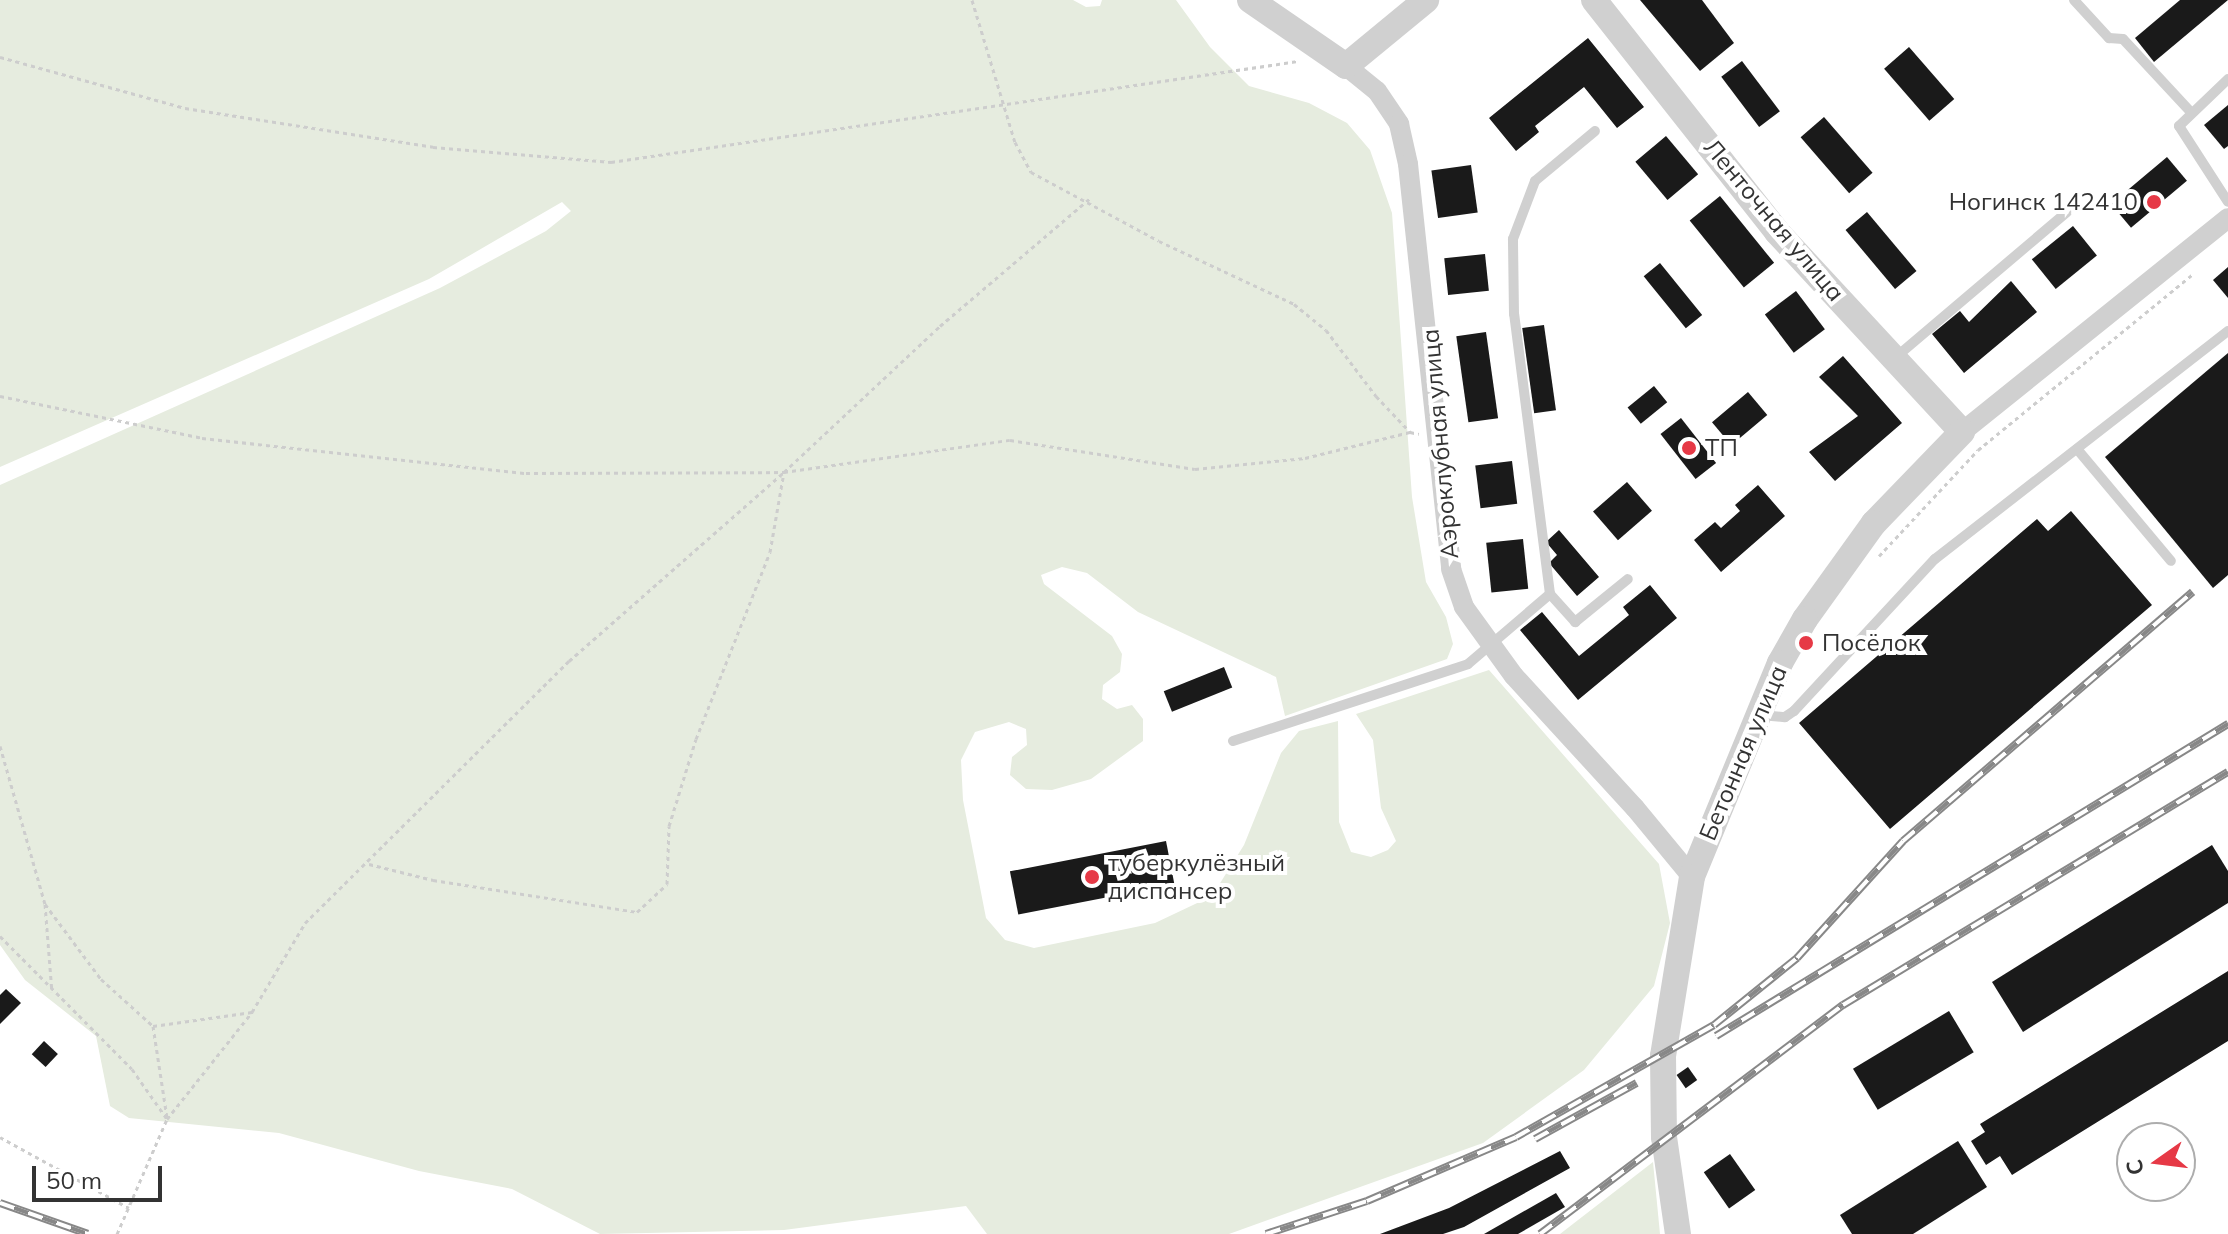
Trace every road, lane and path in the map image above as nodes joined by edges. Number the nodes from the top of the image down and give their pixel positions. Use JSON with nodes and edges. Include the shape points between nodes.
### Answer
{"nodes":[{"id":1,"x":972,"y":0,"type":"edge"},
{"id":2,"x":1250,"y":0,"type":"edge"},
{"id":3,"x":1426,"y":0,"type":"edge"},
{"id":4,"x":1594,"y":0,"type":"edge"},
{"id":5,"x":2074,"y":0,"type":"edge"},
{"id":6,"x":0,"y":57,"type":"edge"},
{"id":7,"x":1340,"y":62,"type":"junction"},
{"id":8,"x":2228,"y":79,"type":"edge"},
{"id":9,"x":1005,"y":107,"type":"junction"},
{"id":10,"x":2190,"y":111,"type":"junction"},
{"id":11,"x":1595,"y":131,"type":"dead end"},
{"id":12,"x":1089,"y":199,"type":"junction"},
{"id":13,"x":2228,"y":202,"type":"edge"},
{"id":14,"x":2067,"y":212,"type":"dead end"},
{"id":15,"x":2228,"y":218,"type":"edge"},
{"id":16,"x":2193,"y":274,"type":"dead end"},
{"id":17,"x":2228,"y":331,"type":"edge"},
{"id":18,"x":1894,"y":358,"type":"junction"},
{"id":19,"x":0,"y":396,"type":"edge"},
{"id":20,"x":1410,"y":432,"type":"junction"},
{"id":21,"x":1962,"y":432,"type":"junction"},
{"id":22,"x":1439,"y":437,"type":"junction"},
{"id":23,"x":2077,"y":449,"type":"junction"},
{"id":24,"x":784,"y":472,"type":"junction"},
{"id":25,"x":2171,"y":561,"type":"dead end"},
{"id":26,"x":1871,"y":565,"type":"dead end"},
{"id":27,"x":1628,"y":579,"type":"dead end"},
{"id":28,"x":1550,"y":594,"type":"junction"},
{"id":29,"x":1490,"y":648,"type":"junction"},
{"id":30,"x":1758,"y":714,"type":"junction"},
{"id":31,"x":1233,"y":741,"type":"dead end"},
{"id":32,"x":0,"y":746,"type":"edge"},
{"id":33,"x":368,"y":864,"type":"junction"},
{"id":34,"x":1692,"y":877,"type":"junction"},
{"id":35,"x":45,"y":904,"type":"junction"},
{"id":36,"x":0,"y":936,"type":"edge"},
{"id":37,"x":52,"y":992,"type":"junction"},
{"id":38,"x":252,"y":1012,"type":"junction"},
{"id":39,"x":153,"y":1026,"type":"junction"},
{"id":40,"x":167,"y":1119,"type":"junction"},
{"id":41,"x":0,"y":1137,"type":"edge"},
{"id":42,"x":129,"y":1208,"type":"junction"},
{"id":43,"x":118,"y":1233,"type":"edge"},
{"id":44,"x":1678,"y":1234,"type":"edge"}],
"edges":[{"from":1,"to":9,"type":"path"},
{"from":2,"to":7,"type":"street","name":"Аэроклубная улица"},
{"from":3,"to":7,"type":"street"},
{"from":4,"to":18,"type":"street","name":"Ленточная улица","via":[[1777,232]]},
{"from":5,"to":10,"type":"lane","via":[[2109,38],[2123,39]]},
{"from":6,"to":9,"type":"path","via":[[185,108],[433,147],[611,162]]},
{"from":7,"to":9,"type":"path"},
{"from":7,"to":22,"type":"street","name":"Аэроклубная улица","via":[[1377,91],[1399,124],[1430,332]]},
{"from":8,"to":10,"type":"lane"},
{"from":9,"to":12,"type":"path","via":[[1031,172]]},
{"from":10,"to":13,"type":"lane","via":[[2179,126]]},
{"from":11,"to":28,"type":"lane","via":[[1535,181],[1513,239],[1514,314]]},
{"from":12,"to":20,"type":"path","via":[[1159,241],[1294,304],[1326,330]]},
{"from":12,"to":24,"type":"path","via":[[940,326]]},
{"from":14,"to":18,"type":"lane"},
{"from":15,"to":21,"type":"street","name":"Бетонная улица"},
{"from":16,"to":26,"type":"path","via":[[1978,450]]},
{"from":17,"to":23,"type":"lane"},
{"from":18,"to":21,"type":"street","name":"Ленточная улица"},
{"from":19,"to":24,"type":"path","via":[[202,438],[526,473]]},
{"from":20,"to":22,"type":"path"},
{"from":20,"to":24,"type":"path","via":[[1305,458],[1195,469],[1010,440]]},
{"from":21,"to":30,"type":"street","name":"Бетонная улица","via":[[1874,523],[1836,573],[1780,663]]},
{"from":22,"to":29,"type":"street","name":"Аэроклубная улица","via":[[1451,569],[1464,607]]},
{"from":23,"to":25,"type":"lane"},
{"from":23,"to":30,"type":"lane","via":[[1935,559],[1794,711],[1785,717]]},
{"from":24,"to":33,"type":"path","via":[[569,661]]},
{"from":24,"to":33,"type":"path","via":[[770,552],[696,739],[669,826],[667,884],[637,912],[433,880]]},
{"from":27,"to":28,"type":"lane","via":[[1575,622]]},
{"from":28,"to":29,"type":"lane"},
{"from":29,"to":31,"type":"lane","via":[[1468,664]]},
{"from":29,"to":34,"type":"street","name":"Аэроклубная улица"},
{"from":30,"to":34,"type":"street","name":"Бетонная улица"},
{"from":32,"to":35,"type":"path"},
{"from":33,"to":38,"type":"path","via":[[305,923]]},
{"from":34,"to":44,"type":"street","name":"Бетонная улица","via":[[1663,1056],[1664,1137]]},
{"from":35,"to":37,"type":"path"},
{"from":35,"to":39,"type":"path","via":[[101,979]]},
{"from":36,"to":37,"type":"path"},
{"from":37,"to":40,"type":"path","via":[[132,1069]]},
{"from":38,"to":39,"type":"path"},
{"from":38,"to":40,"type":"path"},
{"from":39,"to":40,"type":"path"},
{"from":40,"to":42,"type":"path"},
{"from":41,"to":42,"type":"path"},
{"from":42,"to":43,"type":"path"}]}
